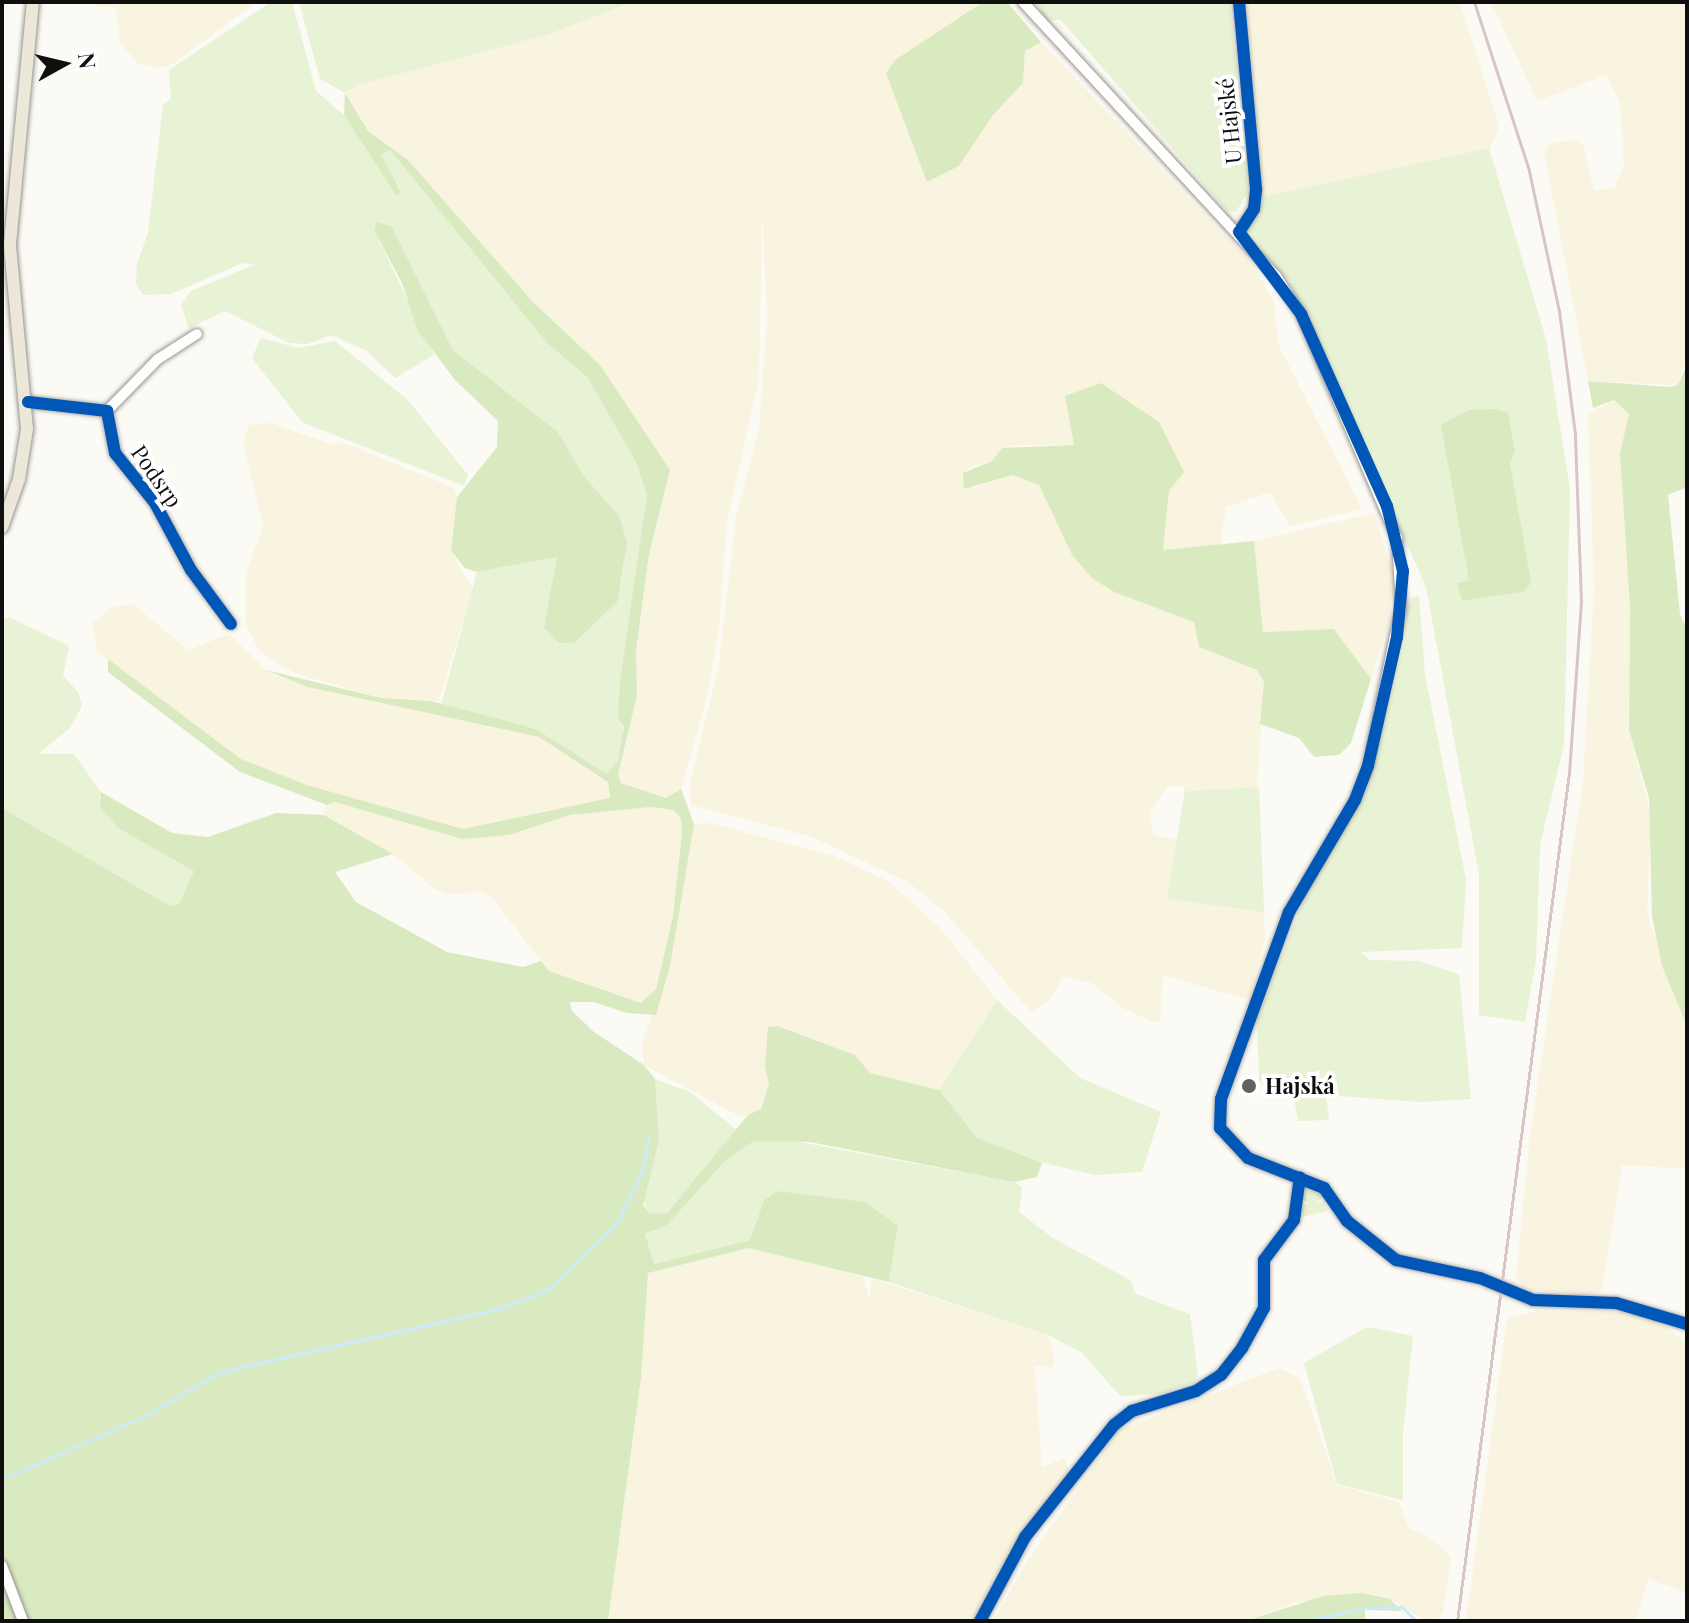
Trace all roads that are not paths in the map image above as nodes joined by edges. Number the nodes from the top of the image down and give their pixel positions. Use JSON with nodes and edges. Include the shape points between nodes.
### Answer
{"nodes":[{"id":1,"x":33,"y":2,"type":"edge"},
{"id":2,"x":1023,"y":2,"type":"edge"},
{"id":3,"x":1239,"y":2,"type":"edge"},
{"id":4,"x":1239,"y":232,"type":"junction"},
{"id":5,"x":197,"y":334,"type":"dead end"},
{"id":6,"x":28,"y":402,"type":"junction"},
{"id":7,"x":107,"y":411,"type":"junction"},
{"id":8,"x":2,"y":527,"type":"edge"},
{"id":9,"x":231,"y":624,"type":"dead end"},
{"id":10,"x":1300,"y":1177,"type":"junction"},
{"id":11,"x":1687,"y":1324,"type":"edge"},
{"id":12,"x":2,"y":1566,"type":"edge"},
{"id":13,"x":23,"y":1621,"type":"edge"},
{"id":14,"x":980,"y":1621,"type":"edge"}],
"edges":[{"from":1,"to":6,"type":"main road","via":[[10,244]]},
{"from":2,"to":4,"type":"street"},
{"from":3,"to":4,"type":"street","name":"U Hajské","via":[[1256,190],[1254,209]]},
{"from":4,"to":10,"type":"street","via":[[1301,314],[1387,506],[1403,571],[1397,637],[1368,766],[1355,800],[1289,912],[1221,1099],[1220,1128],[1231,1142],[1248,1158]]},
{"from":5,"to":7,"type":"street","via":[[158,359]]},
{"from":6,"to":7,"type":"street"},
{"from":6,"to":8,"type":"main road","via":[[24,455]]},
{"from":7,"to":9,"type":"street","name":"Podsrp","via":[[115,453],[155,503],[191,570]]},
{"from":10,"to":11,"type":"street","via":[[1324,1188],[1347,1221],[1396,1260],[1480,1278],[1533,1300],[1616,1303]]},
{"from":10,"to":14,"type":"street","via":[[1294,1220],[1264,1260],[1264,1308],[1242,1348],[1221,1375],[1196,1391],[1132,1411],[1114,1425],[1025,1537]]},
{"from":12,"to":13,"type":"street"}]}
